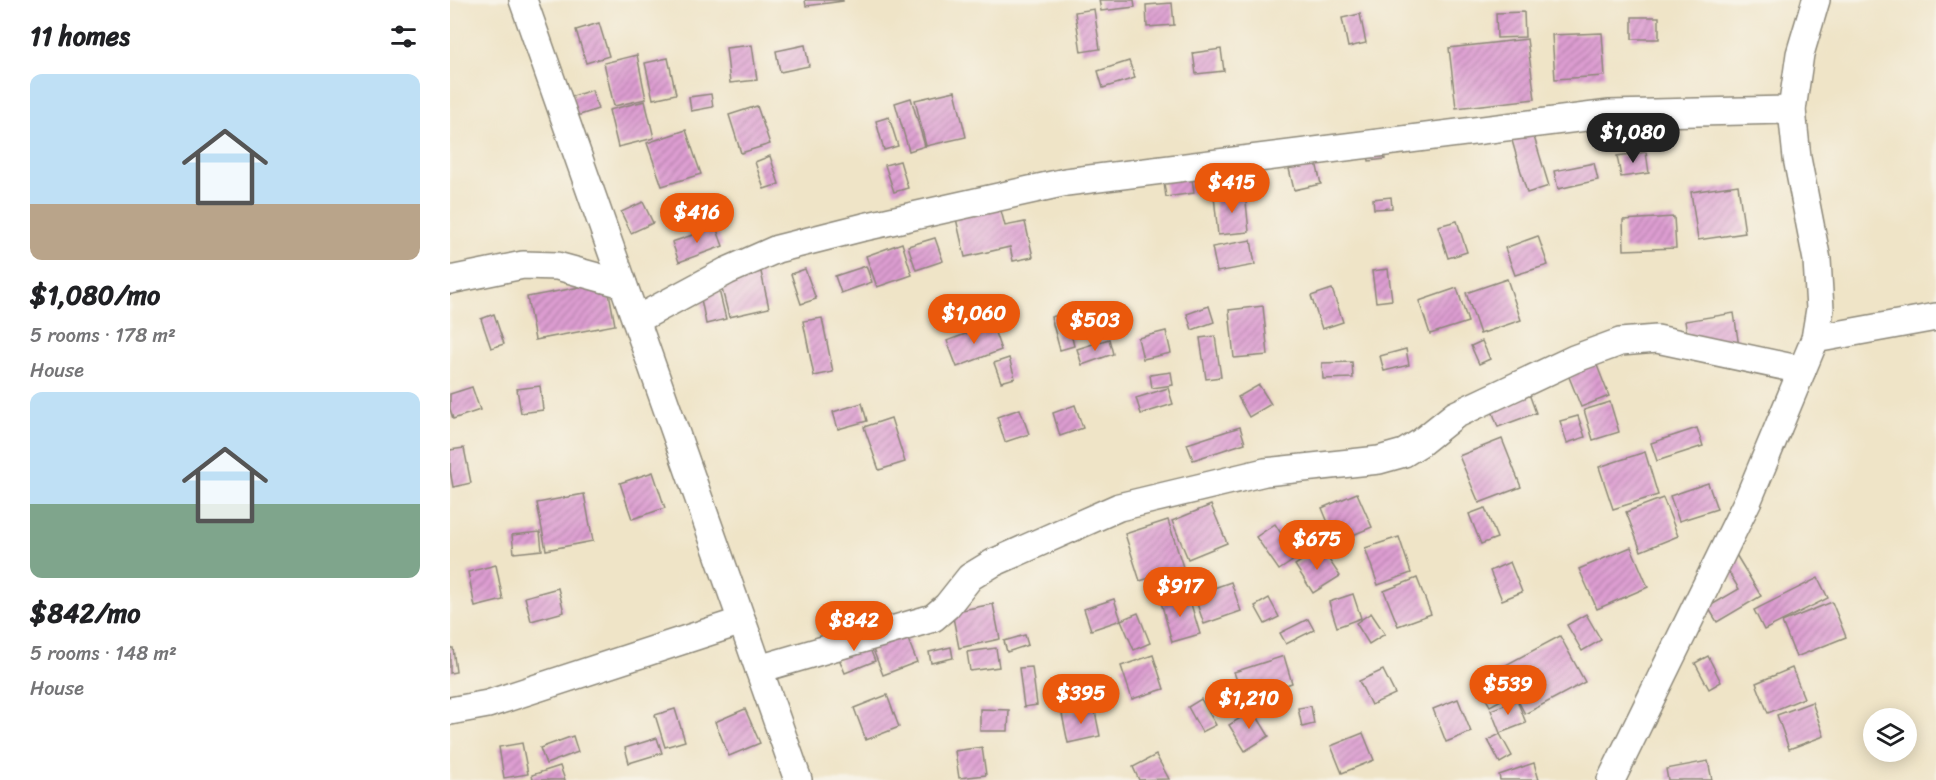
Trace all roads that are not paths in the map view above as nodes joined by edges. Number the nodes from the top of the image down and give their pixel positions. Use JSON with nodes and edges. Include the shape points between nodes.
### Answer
{"nodes":[{"id":1,"x":523,"y":0,"type":"edge"},
{"id":2,"x":1816,"y":0,"type":"edge"},
{"id":3,"x":1792,"y":110,"type":"junction"},
{"id":4,"x":450,"y":279,"type":"edge"},
{"id":5,"x":623,"y":284,"type":"junction"},
{"id":6,"x":1936,"y":317,"type":"edge"},
{"id":7,"x":636,"y":320,"type":"junction"},
{"id":8,"x":1815,"y":339,"type":"junction"},
{"id":9,"x":1802,"y":370,"type":"junction"},
{"id":10,"x":742,"y":621,"type":"junction"},
{"id":11,"x":759,"y":669,"type":"junction"},
{"id":12,"x":450,"y":711,"type":"edge"},
{"id":13,"x":798,"y":780,"type":"edge"},
{"id":14,"x":1611,"y":780,"type":"edge"}],
"edges":[{"from":1,"to":5,"type":"street"},
{"from":2,"to":3,"type":"street","via":[[1800,54]]},
{"from":3,"to":7,"type":"street","via":[[1610,114],[1066,182],[777,249]]},
{"from":3,"to":8,"type":"street","via":[[1817,260],[1820,309]]},
{"from":4,"to":5,"type":"street","via":[[523,266],[557,266]]},
{"from":5,"to":7,"type":"street"},
{"from":6,"to":8,"type":"street"},
{"from":7,"to":10,"type":"street"},
{"from":8,"to":9,"type":"street"},
{"from":9,"to":11,"type":"street","via":[[1657,339],[1620,342],[1455,414],[1404,453],[1379,460],[1265,472],[1119,507],[993,563],[970,577],[933,618]]},
{"from":9,"to":14,"type":"street","via":[[1748,500]]},
{"from":10,"to":11,"type":"street"},
{"from":10,"to":12,"type":"street","via":[[488,704]]},
{"from":11,"to":13,"type":"street"}]}
